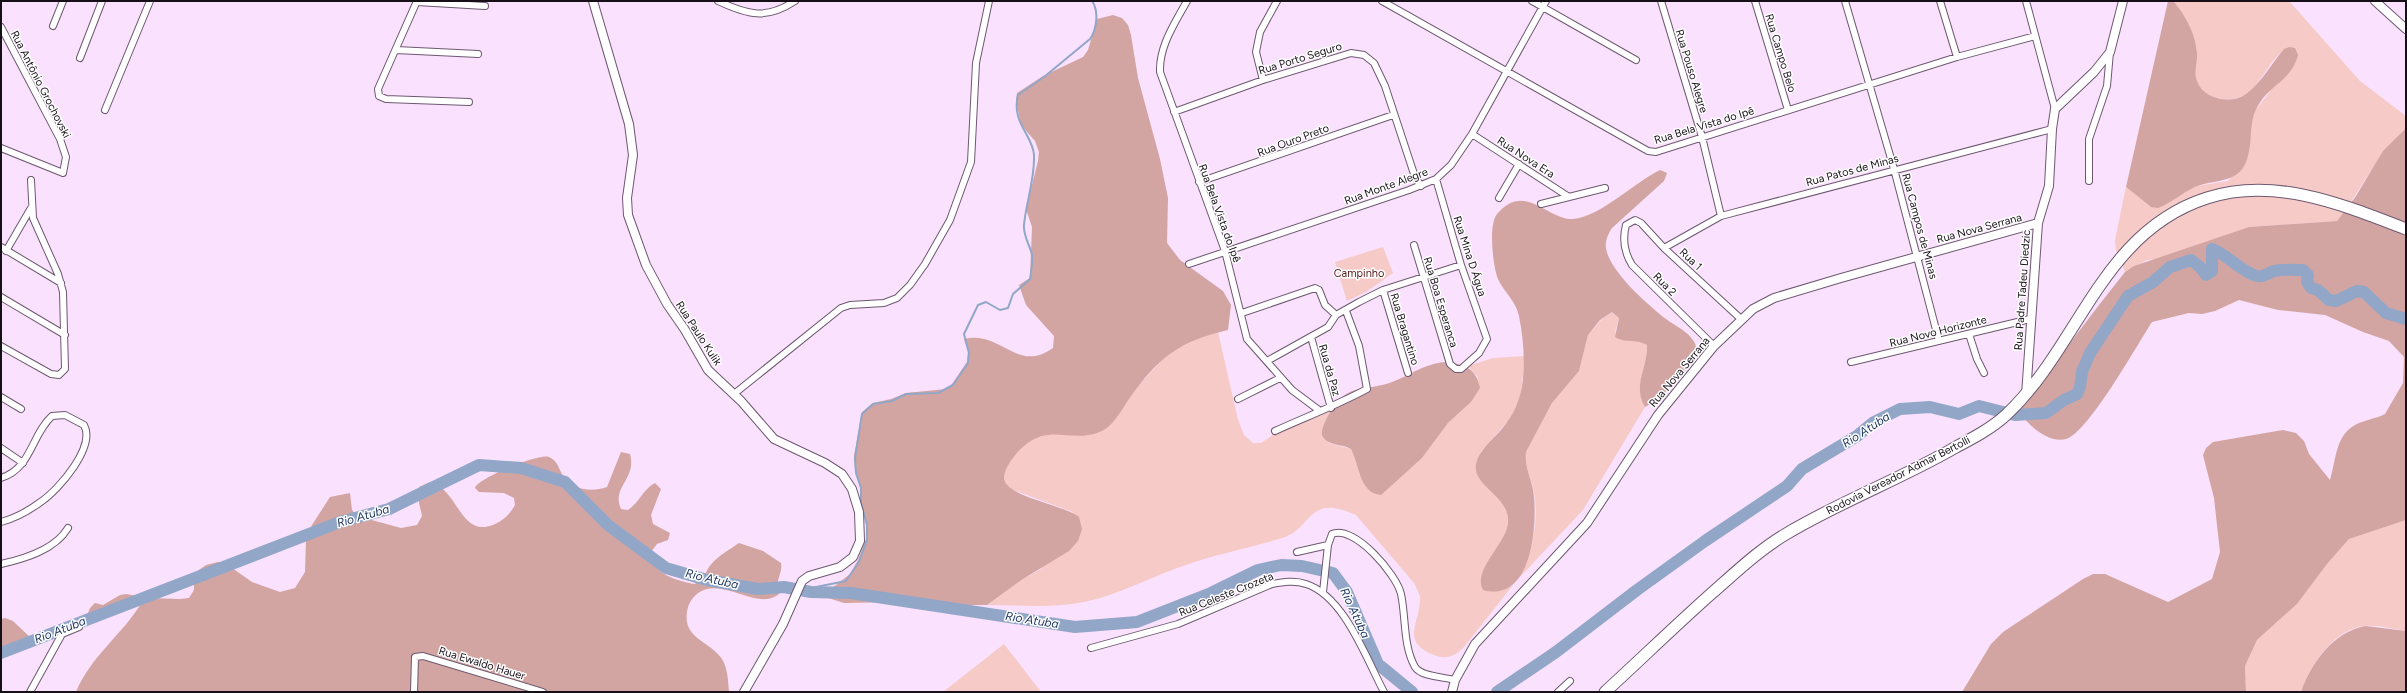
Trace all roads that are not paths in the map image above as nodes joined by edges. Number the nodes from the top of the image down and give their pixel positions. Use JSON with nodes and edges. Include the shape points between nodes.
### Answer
{"nodes":[{"id":1,"x":63,"y":1,"type":"edge"},
{"id":2,"x":102,"y":1,"type":"edge"},
{"id":3,"x":150,"y":1,"type":"edge"},
{"id":4,"x":593,"y":1,"type":"edge"},
{"id":5,"x":718,"y":1,"type":"edge"},
{"id":6,"x":795,"y":1,"type":"edge"},
{"id":7,"x":989,"y":1,"type":"edge"},
{"id":8,"x":1187,"y":1,"type":"edge"},
{"id":9,"x":1277,"y":1,"type":"edge"},
{"id":10,"x":1382,"y":1,"type":"edge"},
{"id":11,"x":1532,"y":1,"type":"edge"},
{"id":12,"x":1661,"y":1,"type":"edge"},
{"id":13,"x":1755,"y":1,"type":"edge"},
{"id":14,"x":1845,"y":1,"type":"edge"},
{"id":15,"x":1940,"y":1,"type":"edge"},
{"id":16,"x":2026,"y":1,"type":"edge"},
{"id":17,"x":2123,"y":1,"type":"edge"},
{"id":18,"x":2375,"y":1,"type":"edge"},
{"id":19,"x":417,"y":2,"type":"edge"},
{"id":20,"x":1544,"y":4,"type":"edge"},
{"id":21,"x":485,"y":6,"type":"dead end"},
{"id":22,"x":53,"y":26,"type":"dead end"},
{"id":23,"x":1,"y":27,"type":"edge"},
{"id":24,"x":2406,"y":29,"type":"edge"},
{"id":25,"x":2035,"y":36,"type":"junction"},
{"id":26,"x":396,"y":50,"type":"junction"},
{"id":27,"x":2110,"y":52,"type":"junction"},
{"id":28,"x":478,"y":54,"type":"dead end"},
{"id":29,"x":1957,"y":57,"type":"junction"},
{"id":30,"x":80,"y":58,"type":"dead end"},
{"id":31,"x":1636,"y":60,"type":"dead end"},
{"id":32,"x":1506,"y":72,"type":"junction"},
{"id":33,"x":1263,"y":80,"type":"junction"},
{"id":34,"x":1869,"y":86,"type":"junction"},
{"id":35,"x":469,"y":102,"type":"dead end"},
{"id":36,"x":2055,"y":109,"type":"junction"},
{"id":37,"x":105,"y":110,"type":"dead end"},
{"id":38,"x":1788,"y":110,"type":"junction"},
{"id":39,"x":1174,"y":112,"type":"junction"},
{"id":40,"x":1393,"y":115,"type":"junction"},
{"id":41,"x":2052,"y":128,"type":"junction"},
{"id":42,"x":1472,"y":134,"type":"junction"},
{"id":43,"x":1702,"y":137,"type":"junction"},
{"id":44,"x":1,"y":148,"type":"edge"},
{"id":45,"x":1519,"y":164,"type":"junction"},
{"id":46,"x":1894,"y":169,"type":"junction"},
{"id":47,"x":1436,"y":179,"type":"junction"},
{"id":48,"x":32,"y":180,"type":"dead end"},
{"id":49,"x":2088,"y":181,"type":"dead end"},
{"id":50,"x":1199,"y":182,"type":"junction"},
{"id":51,"x":1421,"y":186,"type":"junction"},
{"id":52,"x":1604,"y":188,"type":"dead end"},
{"id":53,"x":1569,"y":197,"type":"junction"},
{"id":54,"x":1500,"y":198,"type":"dead end"},
{"id":55,"x":1541,"y":204,"type":"dead end"},
{"id":56,"x":31,"y":208,"type":"junction"},
{"id":57,"x":1721,"y":216,"type":"junction"},
{"id":58,"x":2038,"y":223,"type":"junction"},
{"id":59,"x":1626,"y":225,"type":"joint"},
{"id":60,"x":2406,"y":229,"type":"edge"},
{"id":61,"x":1414,"y":245,"type":"dead end"},
{"id":62,"x":1664,"y":248,"type":"junction"},
{"id":63,"x":4,"y":249,"type":"edge"},
{"id":64,"x":1225,"y":251,"type":"junction"},
{"id":65,"x":1917,"y":255,"type":"junction"},
{"id":66,"x":1189,"y":264,"type":"dead end"},
{"id":67,"x":1461,"y":265,"type":"junction"},
{"id":68,"x":1422,"y":277,"type":"junction"},
{"id":69,"x":61,"y":283,"type":"junction"},
{"id":70,"x":1383,"y":290,"type":"junction"},
{"id":71,"x":1,"y":297,"type":"edge"},
{"id":72,"x":1346,"y":311,"type":"junction"},
{"id":73,"x":1242,"y":313,"type":"junction"},
{"id":74,"x":1336,"y":315,"type":"junction"},
{"id":75,"x":1741,"y":319,"type":"junction"},
{"id":76,"x":2030,"y":319,"type":"junction"},
{"id":77,"x":1969,"y":334,"type":"junction"},
{"id":78,"x":65,"y":335,"type":"junction"},
{"id":79,"x":1311,"y":337,"type":"junction"},
{"id":80,"x":1939,"y":341,"type":"junction"},
{"id":81,"x":1,"y":346,"type":"edge"},
{"id":82,"x":1714,"y":346,"type":"junction"},
{"id":83,"x":1267,"y":361,"type":"junction"},
{"id":84,"x":1851,"y":362,"type":"dead end"},
{"id":85,"x":1450,"y":364,"type":"joint"},
{"id":86,"x":1408,"y":373,"type":"dead end"},
{"id":87,"x":1984,"y":373,"type":"dead end"},
{"id":88,"x":1280,"y":378,"type":"junction"},
{"id":89,"x":734,"y":394,"type":"junction"},
{"id":90,"x":2026,"y":395,"type":"junction"},
{"id":91,"x":1,"y":397,"type":"edge"},
{"id":92,"x":1238,"y":399,"type":"dead end"},
{"id":93,"x":1331,"y":408,"type":"junction"},
{"id":94,"x":21,"y":409,"type":"dead end"},
{"id":95,"x":1320,"y":411,"type":"junction"},
{"id":96,"x":1275,"y":431,"type":"dead end"},
{"id":97,"x":1,"y":448,"type":"edge"},
{"id":98,"x":23,"y":463,"type":"junction"},
{"id":99,"x":1,"y":478,"type":"edge"},
{"id":100,"x":1,"y":522,"type":"edge"},
{"id":101,"x":68,"y":528,"type":"dead end"},
{"id":102,"x":1328,"y":545,"type":"junction"},
{"id":103,"x":1297,"y":552,"type":"dead end"},
{"id":104,"x":1,"y":564,"type":"edge"},
{"id":105,"x":1323,"y":592,"type":"junction"},
{"id":106,"x":79,"y":627,"type":"dead end"},
{"id":107,"x":1091,"y":648,"type":"dead end"},
{"id":108,"x":1570,"y":681,"type":"dead end"},
{"id":109,"x":1454,"y":686,"type":"edge"},
{"id":110,"x":30,"y":692,"type":"edge"},
{"id":111,"x":414,"y":692,"type":"edge"},
{"id":112,"x":543,"y":692,"type":"edge"},
{"id":113,"x":744,"y":692,"type":"edge"},
{"id":114,"x":1384,"y":692,"type":"edge"},
{"id":115,"x":1558,"y":692,"type":"edge"},
{"id":116,"x":1605,"y":692,"type":"edge"}],
"edges":[{"from":1,"to":22,"type":"street"},
{"from":2,"to":30,"type":"street"},
{"from":3,"to":37,"type":"street"},
{"from":4,"to":89,"type":"street","name":"Rua Paulo Kulik","via":[[629,124],[633,155],[627,207],[632,230],[644,261],[667,304],[705,365]]},
{"from":5,"to":6,"type":"street","via":[[745,12],[769,14]]},
{"from":7,"to":89,"type":"street","via":[[976,63],[971,162],[950,220],[925,264],[910,286],[897,298],[884,303],[850,305],[842,308]]},
{"from":8,"to":39,"type":"street","name":"Rua Bela Vista do Ipê","via":[[1166,38],[1159,60],[1160,72]]},
{"from":9,"to":33,"type":"street","via":[[1260,32],[1256,52]]},
{"from":10,"to":32,"type":"street","name":"Rua Bela Vista do Ipê"},
{"from":11,"to":20,"type":"street"},
{"from":12,"to":43,"type":"street","name":"Rua Pouso Alegre"},
{"from":13,"to":38,"type":"street","name":"Rua Campo Belo"},
{"from":14,"to":34,"type":"street","name":"Rua Campos de Minas"},
{"from":15,"to":29,"type":"street"},
{"from":16,"to":25,"type":"street","name":"Rua Padre Tadeu Diedzic"},
{"from":17,"to":27,"type":"street"},
{"from":18,"to":24,"type":"street"},
{"from":19,"to":21,"type":"street"},
{"from":19,"to":26,"type":"street"},
{"from":20,"to":31,"type":"street"},
{"from":20,"to":32,"type":"street","name":"Rua Monte Alegre"},
{"from":23,"to":44,"type":"street","name":"Rua Antônio Grochovski","via":[[60,139],[66,157],[63,173]]},
{"from":25,"to":29,"type":"street","name":"Rua Bela Vista do Ipê"},
{"from":25,"to":36,"type":"street","name":"Rua Padre Tadeu Diedzic"},
{"from":26,"to":28,"type":"street"},
{"from":26,"to":35,"type":"street","via":[[378,90],[382,99]]},
{"from":27,"to":36,"type":"street","via":[[2094,72]]},
{"from":27,"to":49,"type":"street","via":[[2107,86],[2089,139]]},
{"from":29,"to":34,"type":"street","name":"Rua Bela Vista do Ipê"},
{"from":32,"to":42,"type":"street","name":"Rua Monte Alegre"},
{"from":32,"to":43,"type":"street","name":"Rua Bela Vista do Ipê","via":[[1648,151],[1656,152]]},
{"from":33,"to":39,"type":"street","name":"Rua Porto Seguro"},
{"from":33,"to":40,"type":"street","name":"Rua Porto Seguro","via":[[1351,53],[1364,55],[1374,63],[1385,86]]},
{"from":34,"to":38,"type":"street","name":"Rua Bela Vista do Ipê"},
{"from":34,"to":46,"type":"street","name":"Rua Campos de Minas"},
{"from":36,"to":41,"type":"street","name":"Rua Padre Tadeu Diedzic"},
{"from":38,"to":43,"type":"street","name":"Rua Bela Vista do Ipê"},
{"from":39,"to":50,"type":"street","name":"Rua Bela Vista do Ipê"},
{"from":40,"to":50,"type":"street","name":"Rua Ouro Preto"},
{"from":40,"to":51,"type":"street","name":"Rua Porto Seguro","via":[[1415,177]]},
{"from":41,"to":46,"type":"street","name":"Rua Patos de Minas"},
{"from":41,"to":58,"type":"street","name":"Rua Padre Tadeu Diedzic","via":[[2049,186]]},
{"from":42,"to":45,"type":"street","name":"Rua Nova Era"},
{"from":42,"to":47,"type":"street","name":"Rua Monte Alegre","via":[[1451,165]]},
{"from":43,"to":57,"type":"street","name":"Rua Pouso Alegre"},
{"from":45,"to":53,"type":"street","name":"Rua Nova Era"},
{"from":45,"to":54,"type":"street"},
{"from":46,"to":57,"type":"street","name":"Rua Patos de Minas"},
{"from":46,"to":65,"type":"street","name":"Rua Campos de Minas"},
{"from":47,"to":51,"type":"street","name":"Rua Monte Alegre"},
{"from":47,"to":67,"type":"street","name":"Rua Mina D Água"},
{"from":48,"to":56,"type":"street"},
{"from":50,"to":64,"type":"street","name":"Rua Bela Vista do Ipê"},
{"from":51,"to":64,"type":"street","name":"Rua Monte Alegre"},
{"from":52,"to":53,"type":"street"},
{"from":53,"to":55,"type":"street"},
{"from":56,"to":63,"type":"street"},
{"from":56,"to":69,"type":"street","via":[[37,229]]},
{"from":57,"to":62,"type":"street","name":"Rua Patos de Minas"},
{"from":58,"to":65,"type":"street","name":"Rua Nova Serrana"},
{"from":58,"to":76,"type":"street","name":"Rua Padre Tadeu Diedzic"},
{"from":59,"to":62,"type":"street","name":"Rua 1","via":[[1635,220],[1641,223]]},
{"from":59,"to":82,"type":"street","name":"Rua 2","via":[[1625,254],[1632,265]]},
{"from":60,"to":90,"type":"highway","name":"Rodovia Vereador Admar Bertolli","via":[[2315,197],[2270,191],[2240,191],[2206,198],[2170,216],[2144,233],[2113,265]]},
{"from":61,"to":68,"type":"street","name":"Rua Boa Esperanca"},
{"from":62,"to":75,"type":"street","name":"Rua 1"},
{"from":63,"to":69,"type":"street"},
{"from":64,"to":66,"type":"street","name":"Rua Monte Alegre"},
{"from":64,"to":73,"type":"street","name":"Rua Bela Vista do Ipê"},
{"from":65,"to":75,"type":"street","name":"Rua Nova Serrana","via":[[1774,298],[1753,308]]},
{"from":65,"to":80,"type":"street","name":"Rua Campos de Minas"},
{"from":67,"to":68,"type":"street"},
{"from":67,"to":85,"type":"street","name":"Rua Mina D Água","via":[[1487,339],[1479,353],[1461,369],[1456,369]]},
{"from":68,"to":70,"type":"street"},
{"from":68,"to":85,"type":"street","name":"Rua Boa Esperanca"},
{"from":69,"to":78,"type":"street"},
{"from":70,"to":72,"type":"street"},
{"from":70,"to":86,"type":"street","name":"Rua Bragantino"},
{"from":71,"to":78,"type":"street"},
{"from":72,"to":74,"type":"street"},
{"from":72,"to":93,"type":"street","via":[[1358,346],[1367,389]]},
{"from":73,"to":74,"type":"street","via":[[1315,288]]},
{"from":73,"to":83,"type":"street","name":"Rua Bela Vista do Ipê","via":[[1247,339]]},
{"from":74,"to":79,"type":"street","via":[[1328,327]]},
{"from":75,"to":82,"type":"street","name":"Rua Nova Serrana"},
{"from":76,"to":77,"type":"street","name":"Rua Novo Horizonte"},
{"from":76,"to":90,"type":"street","name":"Rua Padre Tadeu Diedzic"},
{"from":77,"to":80,"type":"street","name":"Rua Novo Horizonte"},
{"from":77,"to":87,"type":"street"},
{"from":78,"to":81,"type":"street","via":[[66,366],[59,375],[46,372]]},
{"from":79,"to":83,"type":"street"},
{"from":79,"to":93,"type":"street","name":"Rua da Paz"},
{"from":80,"to":84,"type":"street","name":"Rua Novo Horizonte"},
{"from":82,"to":109,"type":"street","name":"Rua Nova Serrana","via":[[1658,415],[1587,523],[1475,644]]},
{"from":83,"to":88,"type":"street","name":"Rua Bela Vista do Ipê"},
{"from":88,"to":92,"type":"street"},
{"from":88,"to":95,"type":"street","name":"Rua Bela Vista do Ipê"},
{"from":89,"to":113,"type":"street","name":"Rua Paulo Kulik","via":[[774,439],[842,474],[852,489],[861,522],[858,549],[848,562],[840,567],[809,576],[800,584],[780,629]]},
{"from":90,"to":116,"type":"highway","name":"Rodovia Vereador Admar Bertolli","via":[[2005,416],[1937,458],[1841,504],[1784,535],[1737,571]]},
{"from":91,"to":94,"type":"street"},
{"from":93,"to":95,"type":"street"},
{"from":95,"to":96,"type":"street"},
{"from":97,"to":98,"type":"street"},
{"from":98,"to":99,"type":"street"},
{"from":98,"to":100,"type":"street","via":[[52,416],[65,414],[84,425],[86,443],[63,480],[34,507]]},
{"from":101,"to":104,"type":"street","via":[[63,536],[44,549]]},
{"from":102,"to":103,"type":"street"},
{"from":102,"to":105,"type":"street"},
{"from":102,"to":109,"type":"street","via":[[1332,534],[1336,532],[1353,536],[1364,543],[1393,576],[1401,593],[1410,652],[1416,668]]},
{"from":105,"to":107,"type":"street","name":"Rua Celeste Crozeta","via":[[1306,583],[1272,584],[1178,624]]},
{"from":105,"to":114,"type":"street","name":"Rua Celeste Crozeta","via":[[1338,608]]},
{"from":106,"to":110,"type":"street","via":[[62,634]]},
{"from":108,"to":115,"type":"street"},
{"from":111,"to":112,"type":"street","name":"Rua Ewaldo Hauer","via":[[414,657],[434,658]]}]}
